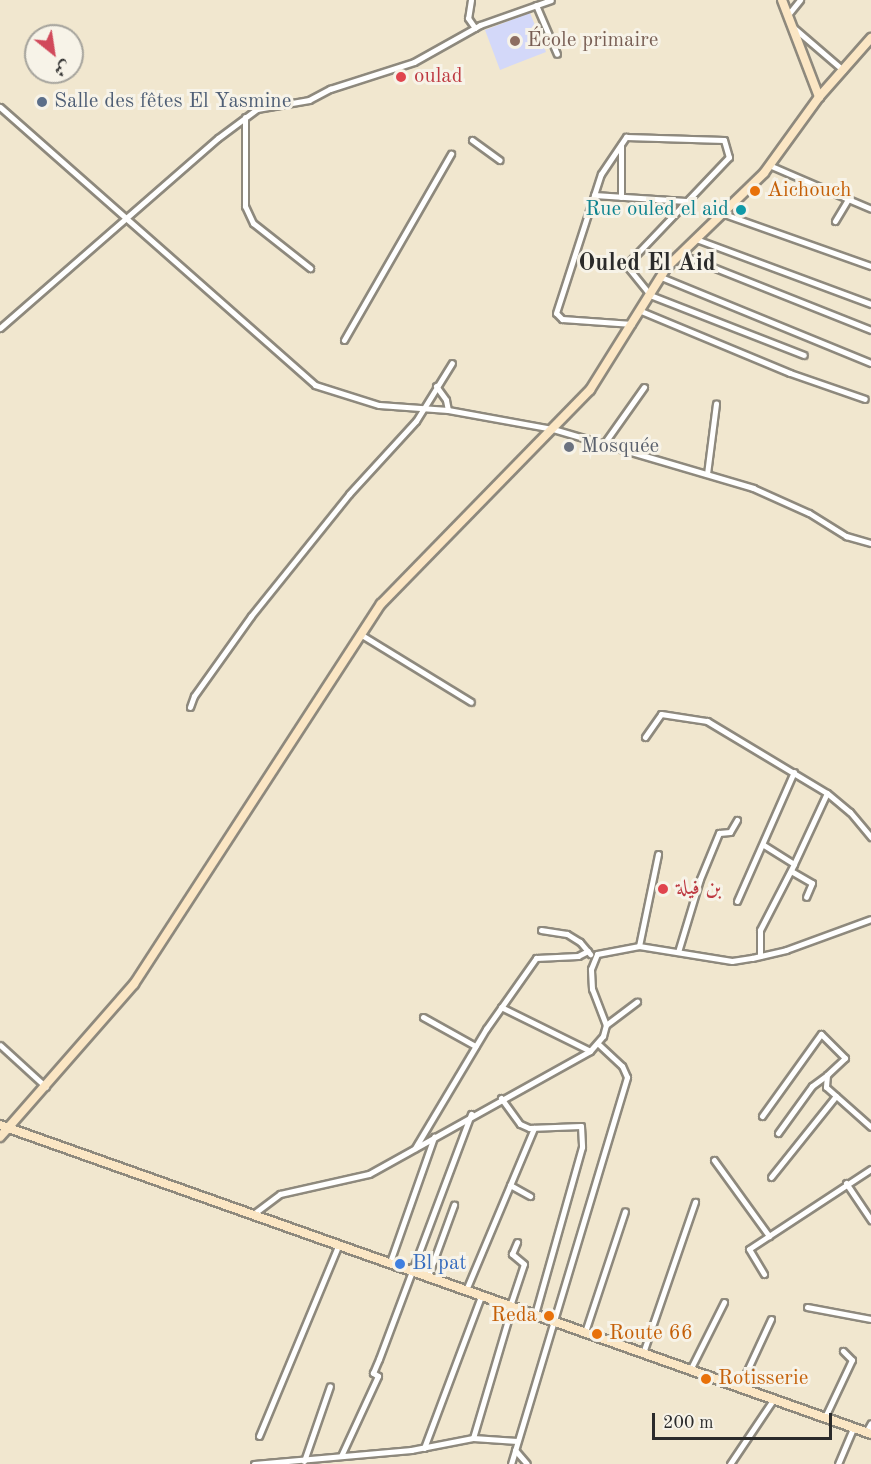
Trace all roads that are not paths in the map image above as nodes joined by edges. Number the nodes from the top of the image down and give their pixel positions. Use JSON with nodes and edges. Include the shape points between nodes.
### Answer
{"nodes":[{"id":1,"x":471,"y":0,"type":"edge"},
{"id":2,"x":551,"y":0,"type":"edge"},
{"id":3,"x":782,"y":0,"type":"edge"},
{"id":4,"x":791,"y":0,"type":"edge"},
{"id":5,"x":800,"y":0,"type":"edge"},
{"id":6,"x":536,"y":5,"type":"junction"},
{"id":7,"x":793,"y":8,"type":"junction"},
{"id":8,"x":787,"y":16,"type":"junction"},
{"id":9,"x":790,"y":25,"type":"junction"},
{"id":10,"x":475,"y":28,"type":"junction"},
{"id":11,"x":871,"y":38,"type":"edge"},
{"id":12,"x":557,"y":54,"type":"dead end"},
{"id":13,"x":843,"y":70,"type":"junction"},
{"id":14,"x":819,"y":98,"type":"junction"},
{"id":15,"x":0,"y":107,"type":"edge"},
{"id":16,"x":245,"y":117,"type":"junction"},
{"id":17,"x":472,"y":140,"type":"dead end"},
{"id":18,"x":621,"y":144,"type":"junction"},
{"id":19,"x":451,"y":154,"type":"dead end"},
{"id":20,"x":500,"y":160,"type":"dead end"},
{"id":21,"x":769,"y":165,"type":"junction"},
{"id":22,"x":594,"y":195,"type":"junction"},
{"id":23,"x":621,"y":197,"type":"junction"},
{"id":24,"x":848,"y":199,"type":"junction"},
{"id":25,"x":686,"y":201,"type":"junction"},
{"id":26,"x":871,"y":209,"type":"edge"},
{"id":27,"x":724,"y":214,"type":"junction"},
{"id":28,"x":126,"y":220,"type":"junction"},
{"id":29,"x":835,"y":221,"type":"dead end"},
{"id":30,"x":696,"y":239,"type":"junction"},
{"id":31,"x":680,"y":254,"type":"junction"},
{"id":32,"x":871,"y":266,"type":"edge"},
{"id":33,"x":310,"y":268,"type":"dead end"},
{"id":34,"x":661,"y":277,"type":"junction"},
{"id":35,"x":650,"y":295,"type":"junction"},
{"id":36,"x":871,"y":304,"type":"edge"},
{"id":37,"x":641,"y":310,"type":"junction"},
{"id":38,"x":633,"y":324,"type":"junction"},
{"id":39,"x":0,"y":328,"type":"edge"},
{"id":40,"x":871,"y":330,"type":"edge"},
{"id":41,"x":344,"y":340,"type":"dead end"},
{"id":42,"x":804,"y":356,"type":"dead end"},
{"id":43,"x":452,"y":363,"type":"dead end"},
{"id":44,"x":871,"y":363,"type":"edge"},
{"id":45,"x":436,"y":386,"type":"junction"},
{"id":46,"x":644,"y":387,"type":"dead end"},
{"id":47,"x":865,"y":399,"type":"dead end"},
{"id":48,"x":716,"y":404,"type":"dead end"},
{"id":49,"x":423,"y":408,"type":"junction"},
{"id":50,"x":448,"y":410,"type":"junction"},
{"id":51,"x":553,"y":429,"type":"junction"},
{"id":52,"x":603,"y":445,"type":"junction"},
{"id":53,"x":707,"y":474,"type":"junction"},
{"id":54,"x":871,"y":543,"type":"edge"},
{"id":55,"x":360,"y":634,"type":"junction"},
{"id":56,"x":471,"y":702,"type":"dead end"},
{"id":57,"x":190,"y":706,"type":"dead end"},
{"id":58,"x":645,"y":737,"type":"dead end"},
{"id":59,"x":794,"y":772,"type":"junction"},
{"id":60,"x":827,"y":793,"type":"junction"},
{"id":61,"x":736,"y":820,"type":"dead end"},
{"id":62,"x":871,"y":837,"type":"edge"},
{"id":63,"x":763,"y":846,"type":"junction"},
{"id":64,"x":658,"y":854,"type":"dead end"},
{"id":65,"x":794,"y":864,"type":"junction"},
{"id":66,"x":790,"y":871,"type":"junction"},
{"id":67,"x":806,"y":897,"type":"dead end"},
{"id":68,"x":737,"y":901,"type":"dead end"},
{"id":69,"x":871,"y":919,"type":"edge"},
{"id":70,"x":541,"y":930,"type":"dead end"},
{"id":71,"x":639,"y":946,"type":"junction"},
{"id":72,"x":588,"y":951,"type":"junction"},
{"id":73,"x":678,"y":952,"type":"junction"},
{"id":74,"x":760,"y":956,"type":"junction"},
{"id":75,"x":593,"y":958,"type":"junction"},
{"id":76,"x":638,"y":1002,"type":"dead end"},
{"id":77,"x":501,"y":1007,"type":"junction"},
{"id":78,"x":423,"y":1017,"type":"dead end"},
{"id":79,"x":606,"y":1025,"type":"junction"},
{"id":80,"x":598,"y":1044,"type":"junction"},
{"id":81,"x":0,"y":1045,"type":"edge"},
{"id":82,"x":475,"y":1046,"type":"junction"},
{"id":83,"x":590,"y":1051,"type":"junction"},
{"id":84,"x":827,"y":1075,"type":"junction"},
{"id":85,"x":46,"y":1087,"type":"junction"},
{"id":86,"x":836,"y":1096,"type":"junction"},
{"id":87,"x":501,"y":1098,"type":"junction"},
{"id":88,"x":472,"y":1114,"type":"junction"},
{"id":89,"x":762,"y":1116,"type":"dead end"},
{"id":90,"x":4,"y":1127,"type":"edge"},
{"id":91,"x":871,"y":1127,"type":"edge"},
{"id":92,"x":535,"y":1129,"type":"junction"},
{"id":93,"x":778,"y":1133,"type":"dead end"},
{"id":94,"x":0,"y":1137,"type":"edge"},
{"id":95,"x":434,"y":1137,"type":"junction"},
{"id":96,"x":415,"y":1148,"type":"junction"},
{"id":97,"x":714,"y":1160,"type":"dead end"},
{"id":98,"x":871,"y":1169,"type":"edge"},
{"id":99,"x":771,"y":1177,"type":"dead end"},
{"id":100,"x":846,"y":1183,"type":"junction"},
{"id":101,"x":510,"y":1185,"type":"junction"},
{"id":102,"x":530,"y":1196,"type":"dead end"},
{"id":103,"x":695,"y":1202,"type":"dead end"},
{"id":104,"x":454,"y":1205,"type":"dead end"},
{"id":105,"x":625,"y":1211,"type":"dead end"},
{"id":106,"x":252,"y":1215,"type":"junction"},
{"id":107,"x":871,"y":1220,"type":"edge"},
{"id":108,"x":769,"y":1236,"type":"junction"},
{"id":109,"x":517,"y":1242,"type":"dead end"},
{"id":110,"x":339,"y":1244,"type":"junction"},
{"id":111,"x":390,"y":1263,"type":"junction"},
{"id":112,"x":411,"y":1270,"type":"junction"},
{"id":113,"x":764,"y":1274,"type":"dead end"},
{"id":114,"x":428,"y":1276,"type":"junction"},
{"id":115,"x":466,"y":1290,"type":"junction"},
{"id":116,"x":481,"y":1296,"type":"junction"},
{"id":117,"x":724,"y":1302,"type":"dead end"},
{"id":118,"x":511,"y":1306,"type":"junction"},
{"id":119,"x":807,"y":1307,"type":"dead end"},
{"id":120,"x":535,"y":1314,"type":"junction"},
{"id":121,"x":771,"y":1319,"type":"dead end"},
{"id":122,"x":871,"y":1319,"type":"edge"},
{"id":123,"x":552,"y":1321,"type":"junction"},
{"id":124,"x":585,"y":1332,"type":"junction"},
{"id":125,"x":843,"y":1351,"type":"dead end"},
{"id":126,"x":643,"y":1353,"type":"junction"},
{"id":127,"x":690,"y":1370,"type":"junction"},
{"id":128,"x":330,"y":1386,"type":"dead end"},
{"id":129,"x":739,"y":1388,"type":"junction"},
{"id":130,"x":773,"y":1400,"type":"junction"},
{"id":131,"x":825,"y":1418,"type":"junction"},
{"id":132,"x":871,"y":1423,"type":"edge"},
{"id":133,"x":853,"y":1428,"type":"junction"},
{"id":134,"x":868,"y":1433,"type":"edge"},
{"id":135,"x":259,"y":1436,"type":"dead end"},
{"id":136,"x":473,"y":1438,"type":"junction"},
{"id":137,"x":517,"y":1442,"type":"junction"},
{"id":138,"x":424,"y":1448,"type":"junction"},
{"id":139,"x":515,"y":1450,"type":"junction"},
{"id":140,"x":341,"y":1456,"type":"junction"},
{"id":141,"x":304,"y":1461,"type":"junction"},
{"id":142,"x":254,"y":1464,"type":"edge"},
{"id":143,"x":511,"y":1464,"type":"edge"},
{"id":144,"x":527,"y":1464,"type":"edge"},
{"id":145,"x":730,"y":1464,"type":"edge"},
{"id":146,"x":838,"y":1464,"type":"edge"}],
"edges":[{"from":1,"to":10,"type":"street","via":[[468,18]]},
{"from":2,"to":6,"type":"street"},
{"from":3,"to":8,"type":"street"},
{"from":4,"to":7,"type":"street"},
{"from":5,"to":7,"type":"street"},
{"from":6,"to":10,"type":"street"},
{"from":6,"to":12,"type":"street"},
{"from":7,"to":8,"type":"street"},
{"from":8,"to":9,"type":"street"},
{"from":9,"to":13,"type":"street"},
{"from":9,"to":14,"type":"street"},
{"from":10,"to":16,"type":"street","via":[[414,62],[330,89],[309,100],[257,109]]},
{"from":11,"to":13,"type":"street"},
{"from":13,"to":14,"type":"street"},
{"from":14,"to":21,"type":"street"},
{"from":15,"to":28,"type":"street"},
{"from":16,"to":28,"type":"street"},
{"from":16,"to":33,"type":"street","via":[[245,206],[253,223]]},
{"from":17,"to":20,"type":"street"},
{"from":18,"to":22,"type":"street","via":[[601,174]]},
{"from":18,"to":23,"type":"street"},
{"from":18,"to":25,"type":"street","via":[[626,136],[724,140],[729,157]]},
{"from":19,"to":41,"type":"street"},
{"from":21,"to":24,"type":"street"},
{"from":21,"to":27,"type":"street"},
{"from":22,"to":23,"type":"street"},
{"from":22,"to":38,"type":"street","via":[[556,312],[562,319]]},
{"from":23,"to":25,"type":"street"},
{"from":24,"to":26,"type":"street"},
{"from":24,"to":29,"type":"street"},
{"from":25,"to":35,"type":"street","via":[[626,265]]},
{"from":27,"to":30,"type":"street"},
{"from":27,"to":32,"type":"street"},
{"from":28,"to":39,"type":"street"},
{"from":28,"to":49,"type":"street","via":[[194,275],[315,385],[379,405]]},
{"from":30,"to":31,"type":"street"},
{"from":30,"to":36,"type":"street"},
{"from":31,"to":34,"type":"street"},
{"from":31,"to":40,"type":"street"},
{"from":34,"to":35,"type":"street"},
{"from":34,"to":44,"type":"street"},
{"from":35,"to":37,"type":"street"},
{"from":35,"to":42,"type":"street"},
{"from":37,"to":38,"type":"street"},
{"from":37,"to":47,"type":"street","via":[[790,373]]},
{"from":38,"to":51,"type":"street","via":[[603,373]]},
{"from":43,"to":45,"type":"street"},
{"from":45,"to":49,"type":"street"},
{"from":45,"to":50,"type":"street"},
{"from":46,"to":52,"type":"street"},
{"from":48,"to":53,"type":"street"},
{"from":49,"to":50,"type":"street"},
{"from":49,"to":57,"type":"street","via":[[251,616]]},
{"from":50,"to":51,"type":"street"},
{"from":51,"to":52,"type":"street"},
{"from":51,"to":55,"type":"street","via":[[388,596]]},
{"from":52,"to":53,"type":"street"},
{"from":53,"to":54,"type":"street","via":[[778,498],[846,536]]},
{"from":55,"to":56,"type":"street"},
{"from":55,"to":85,"type":"street","via":[[135,984]]},
{"from":58,"to":59,"type":"street","via":[[661,714],[707,721]]},
{"from":59,"to":60,"type":"street"},
{"from":59,"to":63,"type":"street"},
{"from":60,"to":62,"type":"street"},
{"from":60,"to":65,"type":"street"},
{"from":61,"to":73,"type":"street","via":[[730,832],[719,833]]},
{"from":63,"to":65,"type":"street"},
{"from":63,"to":68,"type":"street"},
{"from":64,"to":71,"type":"street"},
{"from":65,"to":66,"type":"street"},
{"from":66,"to":67,"type":"street","via":[[812,883]]},
{"from":66,"to":74,"type":"street","via":[[760,930]]},
{"from":69,"to":74,"type":"street"},
{"from":70,"to":72,"type":"street","via":[[567,934]]},
{"from":71,"to":73,"type":"street"},
{"from":71,"to":75,"type":"street","via":[[612,948]]},
{"from":72,"to":75,"type":"street"},
{"from":72,"to":77,"type":"street","via":[[578,956],[536,958]]},
{"from":73,"to":74,"type":"street","via":[[732,961]]},
{"from":75,"to":79,"type":"street","via":[[592,989]]},
{"from":76,"to":79,"type":"street"},
{"from":77,"to":82,"type":"street"},
{"from":77,"to":83,"type":"street"},
{"from":78,"to":82,"type":"street"},
{"from":79,"to":80,"type":"street"},
{"from":80,"to":83,"type":"street"},
{"from":80,"to":123,"type":"street","via":[[622,1066],[627,1077]]},
{"from":81,"to":85,"type":"street"},
{"from":82,"to":96,"type":"street"},
{"from":83,"to":87,"type":"street"},
{"from":84,"to":86,"type":"street","via":[[826,1087]]},
{"from":84,"to":89,"type":"street","via":[[845,1058],[821,1034]]},
{"from":84,"to":93,"type":"street","via":[[812,1086]]},
{"from":85,"to":90,"type":"street"},
{"from":86,"to":91,"type":"street"},
{"from":86,"to":99,"type":"street"},
{"from":87,"to":88,"type":"street"},
{"from":87,"to":92,"type":"street","via":[[520,1124]]},
{"from":88,"to":95,"type":"street"},
{"from":88,"to":112,"type":"street"},
{"from":90,"to":94,"type":"street"},
{"from":90,"to":106,"type":"street"},
{"from":92,"to":101,"type":"street"},
{"from":92,"to":120,"type":"street","via":[[581,1126],[582,1147]]},
{"from":95,"to":96,"type":"street"},
{"from":95,"to":111,"type":"street"},
{"from":96,"to":106,"type":"street","via":[[358,1179],[280,1194]]},
{"from":97,"to":108,"type":"street"},
{"from":98,"to":100,"type":"street"},
{"from":100,"to":107,"type":"street"},
{"from":100,"to":108,"type":"street"},
{"from":101,"to":102,"type":"street"},
{"from":101,"to":115,"type":"street"},
{"from":103,"to":126,"type":"street"},
{"from":104,"to":114,"type":"street"},
{"from":105,"to":124,"type":"street"},
{"from":106,"to":110,"type":"street"},
{"from":108,"to":113,"type":"street","via":[[748,1251]]},
{"from":109,"to":118,"type":"street","via":[[512,1254],[524,1263]]},
{"from":110,"to":111,"type":"street"},
{"from":110,"to":135,"type":"street"},
{"from":111,"to":112,"type":"street"},
{"from":112,"to":114,"type":"street"},
{"from":112,"to":140,"type":"street","via":[[374,1373],[378,1376]]},
{"from":114,"to":115,"type":"street"},
{"from":115,"to":116,"type":"street"},
{"from":116,"to":118,"type":"street"},
{"from":116,"to":138,"type":"street"},
{"from":117,"to":127,"type":"street"},
{"from":118,"to":120,"type":"street"},
{"from":118,"to":136,"type":"street"},
{"from":119,"to":122,"type":"street"},
{"from":120,"to":123,"type":"street"},
{"from":121,"to":129,"type":"street"},
{"from":123,"to":124,"type":"street"},
{"from":123,"to":137,"type":"street"},
{"from":124,"to":126,"type":"street"},
{"from":125,"to":131,"type":"street","via":[[852,1360]]},
{"from":126,"to":127,"type":"street"},
{"from":127,"to":129,"type":"street"},
{"from":128,"to":141,"type":"street"},
{"from":129,"to":130,"type":"street"},
{"from":130,"to":131,"type":"street"},
{"from":130,"to":145,"type":"street"},
{"from":131,"to":133,"type":"street"},
{"from":132,"to":134,"type":"street"},
{"from":133,"to":134,"type":"street"},
{"from":133,"to":146,"type":"street"},
{"from":136,"to":137,"type":"street"},
{"from":136,"to":138,"type":"street"},
{"from":137,"to":139,"type":"street"},
{"from":138,"to":140,"type":"street"},
{"from":139,"to":143,"type":"street"},
{"from":139,"to":144,"type":"street"},
{"from":140,"to":141,"type":"street"},
{"from":141,"to":142,"type":"street"}]}
